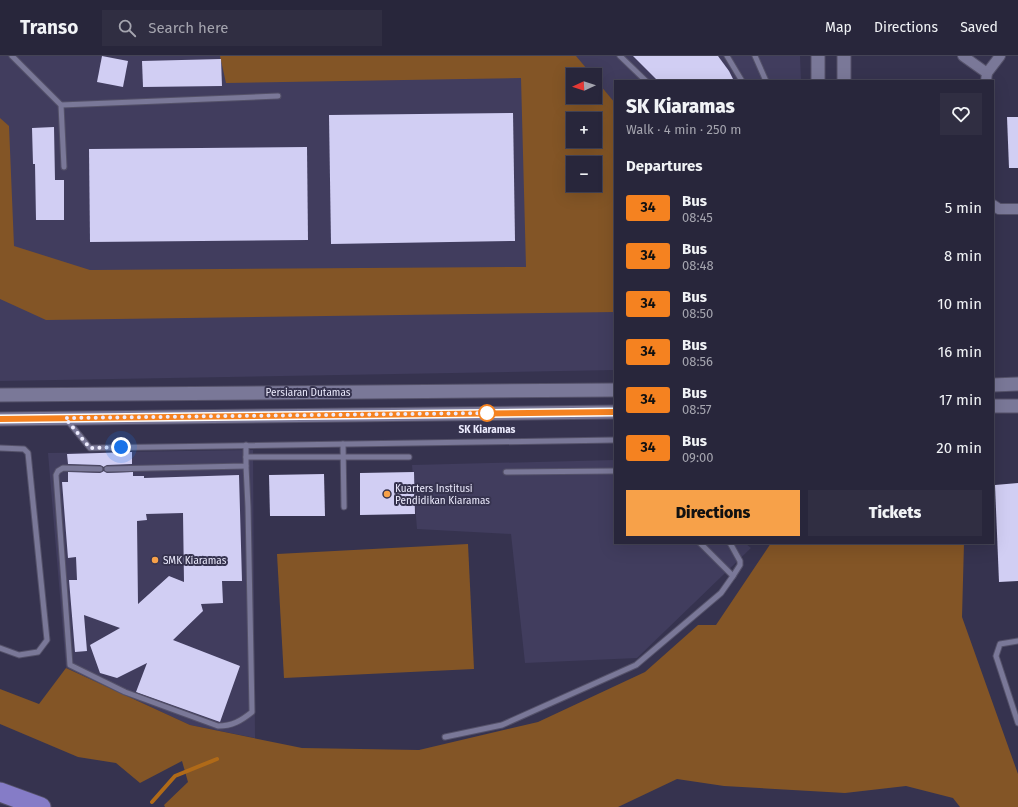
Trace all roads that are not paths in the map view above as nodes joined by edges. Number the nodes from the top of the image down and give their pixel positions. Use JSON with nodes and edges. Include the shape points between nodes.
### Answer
{"nodes":[{"id":1,"x":12,"y":56,"type":"edge"},
{"id":2,"x":620,"y":56,"type":"edge"},
{"id":3,"x":727,"y":56,"type":"edge"},
{"id":4,"x":755,"y":56,"type":"edge"},
{"id":5,"x":818,"y":56,"type":"edge"},
{"id":6,"x":844,"y":56,"type":"edge"},
{"id":7,"x":963,"y":56,"type":"edge"},
{"id":8,"x":1000,"y":56,"type":"edge"},
{"id":9,"x":986,"y":77,"type":"edge"},
{"id":10,"x":645,"y":80,"type":"edge"},
{"id":11,"x":741,"y":80,"type":"edge"},
{"id":12,"x":766,"y":80,"type":"edge"},
{"id":13,"x":818,"y":80,"type":"edge"},
{"id":14,"x":844,"y":80,"type":"edge"},
{"id":15,"x":278,"y":96,"type":"dead end"},
{"id":16,"x":61,"y":105,"type":"junction"},
{"id":17,"x":64,"y":167,"type":"dead end"},
{"id":18,"x":994,"y":206,"type":"edge"},
{"id":19,"x":1018,"y":209,"type":"edge"},
{"id":20,"x":1018,"y":384,"type":"edge"},
{"id":21,"x":994,"y":385,"type":"edge"},
{"id":22,"x":614,"y":390,"type":"edge"},
{"id":23,"x":0,"y":395,"type":"edge"},
{"id":24,"x":994,"y":406,"type":"edge"},
{"id":25,"x":1018,"y":406,"type":"edge"},
{"id":26,"x":614,"y":412,"type":"edge"},
{"id":27,"x":65,"y":418,"type":"junction"},
{"id":28,"x":0,"y":419,"type":"edge"},
{"id":29,"x":614,"y":440,"type":"edge"},
{"id":30,"x":343,"y":444,"type":"junction"},
{"id":31,"x":246,"y":445,"type":"junction"},
{"id":32,"x":0,"y":448,"type":"edge"},
{"id":33,"x":246,"y":457,"type":"junction"},
{"id":34,"x":343,"y":457,"type":"junction"},
{"id":35,"x":409,"y":457,"type":"dead end"},
{"id":36,"x":246,"y":466,"type":"junction"},
{"id":37,"x":100,"y":469,"type":"dead end"},
{"id":38,"x":107,"y":469,"type":"dead end"},
{"id":39,"x":614,"y":471,"type":"edge"},
{"id":40,"x":506,"y":472,"type":"dead end"},
{"id":41,"x":344,"y":507,"type":"dead end"},
{"id":42,"x":701,"y":544,"type":"edge"},
{"id":43,"x":731,"y":544,"type":"edge"},
{"id":44,"x":733,"y":576,"type":"junction"},
{"id":45,"x":1018,"y":641,"type":"edge"},
{"id":46,"x":0,"y":648,"type":"edge"},
{"id":47,"x":1018,"y":723,"type":"edge"},
{"id":48,"x":445,"y":737,"type":"dead end"},
{"id":49,"x":0,"y":792,"type":"edge"},
{"id":50,"x":41,"y":807,"type":"edge"}],
"edges":[{"from":1,"to":16,"type":"lane"},
{"from":2,"to":10,"type":"lane"},
{"from":3,"to":11,"type":"lane"},
{"from":4,"to":12,"type":"lane"},
{"from":5,"to":13,"type":"street"},
{"from":6,"to":14,"type":"street"},
{"from":7,"to":9,"type":"street"},
{"from":8,"to":9,"type":"street"},
{"from":15,"to":16,"type":"lane"},
{"from":16,"to":17,"type":"lane"},
{"from":18,"to":19,"type":"street","via":[[999,210]]},
{"from":20,"to":21,"type":"street"},
{"from":22,"to":23,"type":"street","name":"Persiaran Dutamas"},
{"from":24,"to":25,"type":"street"},
{"from":26,"to":27,"type":"street"},
{"from":27,"to":28,"type":"street"},
{"from":27,"to":31,"type":"lane","via":[[90,448]]},
{"from":29,"to":30,"type":"lane"},
{"from":30,"to":31,"type":"lane"},
{"from":30,"to":34,"type":"lane"},
{"from":31,"to":33,"type":"lane"},
{"from":32,"to":46,"type":"lane","via":[[24,449],[28,453],[47,640],[38,652],[19,655]]},
{"from":33,"to":34,"type":"lane"},
{"from":33,"to":36,"type":"lane"},
{"from":34,"to":35,"type":"lane"},
{"from":34,"to":41,"type":"lane"},
{"from":36,"to":37,"type":"lane","via":[[252,712],[237,723],[224,726],[125,692],[70,665],[56,475],[63,468]]},
{"from":36,"to":38,"type":"lane"},
{"from":39,"to":40,"type":"lane"},
{"from":42,"to":44,"type":"lane"},
{"from":43,"to":44,"type":"lane","via":[[740,560],[740,565]]},
{"from":44,"to":48,"type":"lane","via":[[721,592],[636,666],[502,725]]},
{"from":45,"to":47,"type":"lane","via":[[1000,644],[996,656]]},
{"from":49,"to":50,"type":"highway"}]}
